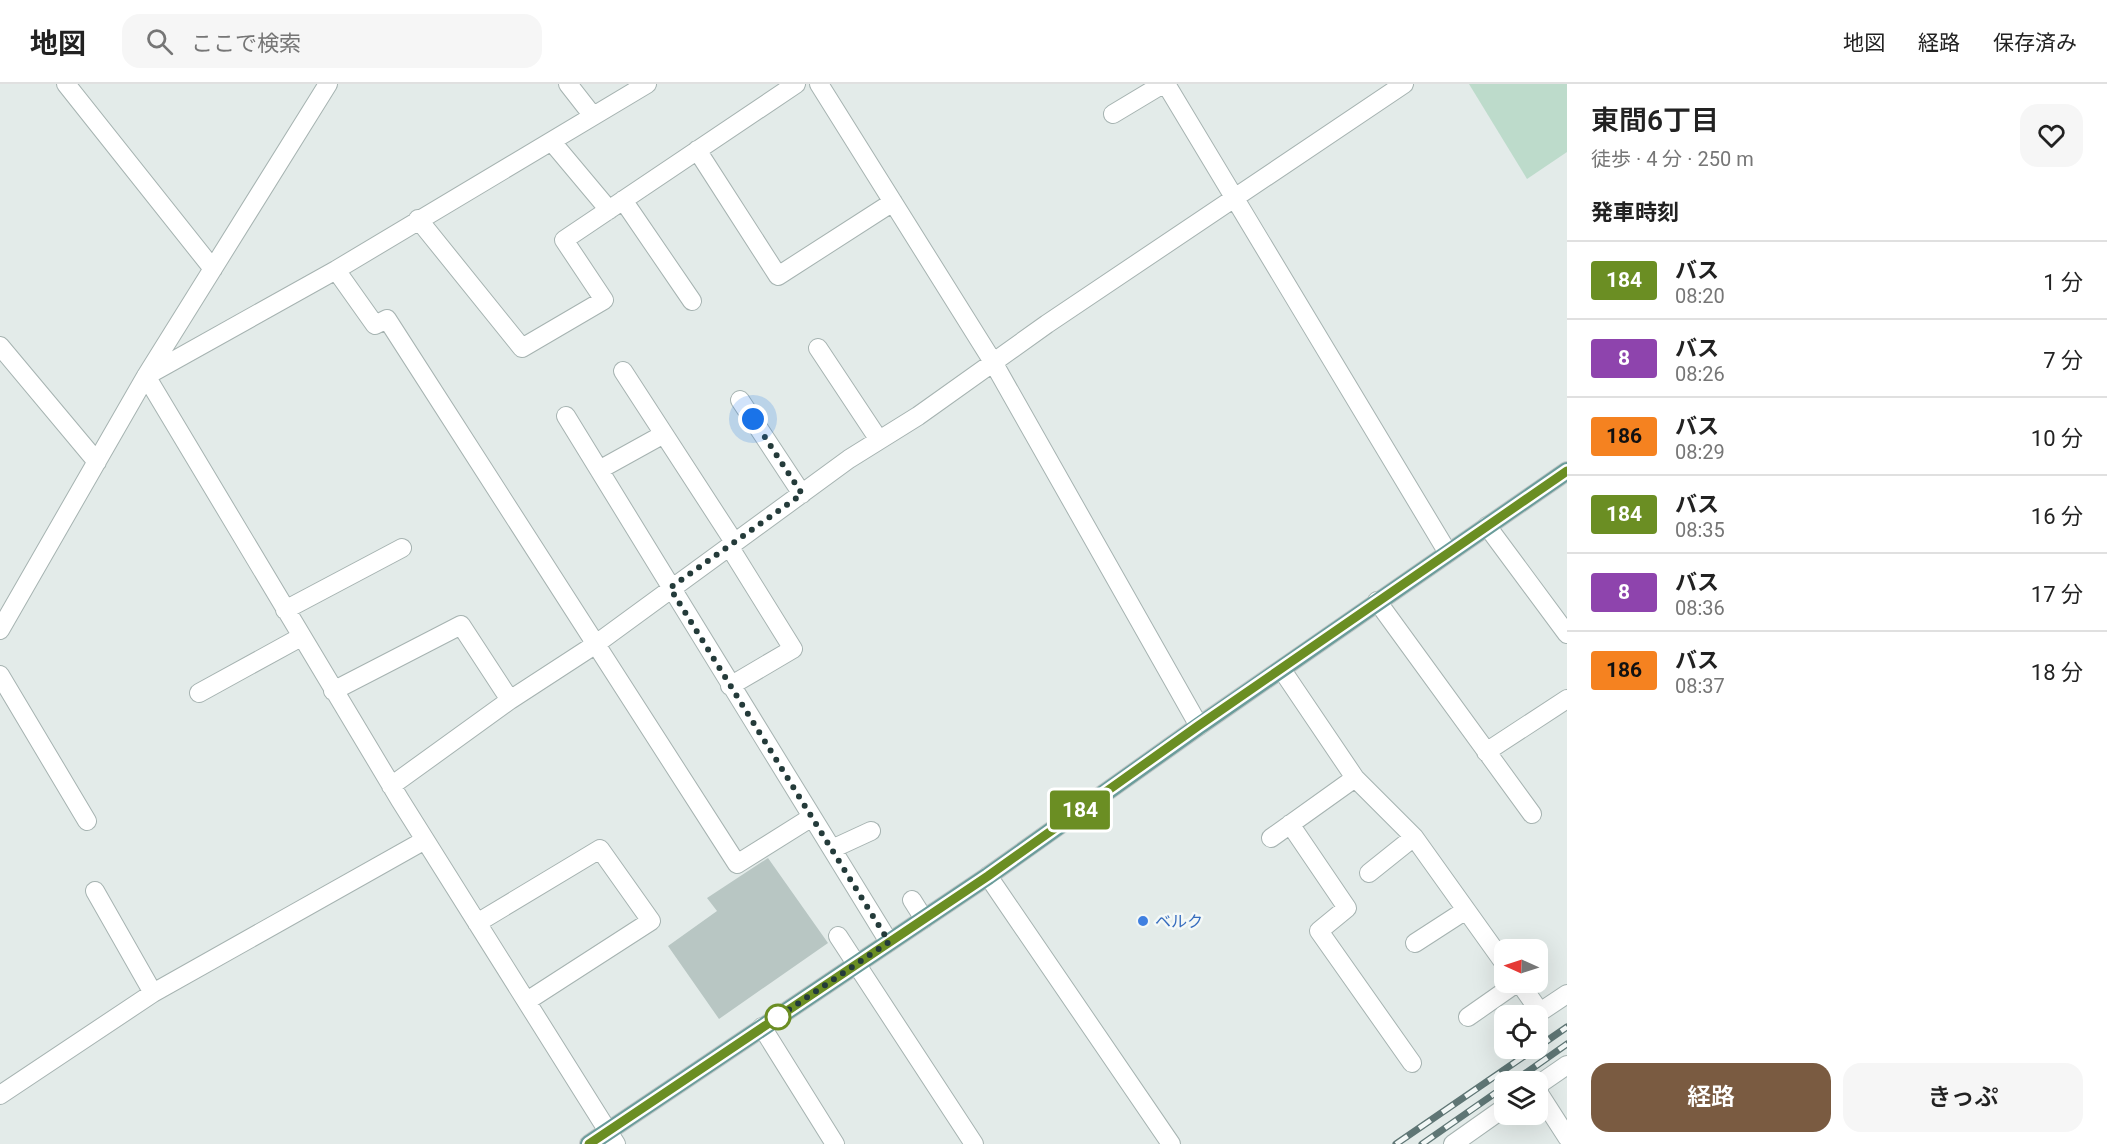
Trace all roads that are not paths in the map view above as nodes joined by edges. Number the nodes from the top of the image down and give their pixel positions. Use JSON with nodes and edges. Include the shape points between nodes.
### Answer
{"nodes":[{"id":1,"x":66,"y":84,"type":"edge"},
{"id":2,"x":328,"y":84,"type":"edge"},
{"id":3,"x":568,"y":84,"type":"edge"},
{"id":4,"x":646,"y":84,"type":"edge"},
{"id":5,"x":796,"y":84,"type":"edge"},
{"id":6,"x":819,"y":84,"type":"edge"},
{"id":7,"x":1165,"y":84,"type":"edge"},
{"id":8,"x":1404,"y":84,"type":"edge"},
{"id":9,"x":1113,"y":114,"type":"dead end"},
{"id":10,"x":593,"y":117,"type":"junction"},
{"id":11,"x":552,"y":142,"type":"junction"},
{"id":12,"x":698,"y":150,"type":"junction"},
{"id":13,"x":1234,"y":198,"type":"junction"},
{"id":14,"x":893,"y":202,"type":"junction"},
{"id":15,"x":616,"y":205,"type":"junction"},
{"id":16,"x":418,"y":219,"type":"junction"},
{"id":17,"x":213,"y":269,"type":"junction"},
{"id":18,"x":336,"y":270,"type":"junction"},
{"id":19,"x":692,"y":301,"type":"dead end"},
{"id":20,"x":0,"y":346,"type":"edge"},
{"id":21,"x":818,"y":348,"type":"dead end"},
{"id":22,"x":993,"y":362,"type":"junction"},
{"id":23,"x":623,"y":371,"type":"dead end"},
{"id":24,"x":146,"y":376,"type":"junction"},
{"id":25,"x":741,"y":400,"type":"dead end"},
{"id":26,"x":566,"y":416,"type":"dead end"},
{"id":27,"x":664,"y":434,"type":"junction"},
{"id":28,"x":879,"y":440,"type":"junction"},
{"id":29,"x":97,"y":462,"type":"junction"},
{"id":30,"x":599,"y":470,"type":"junction"},
{"id":31,"x":1567,"y":471,"type":"edge"},
{"id":32,"x":802,"y":494,"type":"junction"},
{"id":33,"x":1488,"y":526,"type":"junction"},
{"id":34,"x":732,"y":544,"type":"junction"},
{"id":35,"x":402,"y":548,"type":"dead end"},
{"id":36,"x":1448,"y":553,"type":"junction"},
{"id":37,"x":670,"y":588,"type":"junction"},
{"id":38,"x":1377,"y":601,"type":"junction"},
{"id":39,"x":285,"y":610,"type":"junction"},
{"id":40,"x":0,"y":630,"type":"edge"},
{"id":41,"x":1567,"y":634,"type":"edge"},
{"id":42,"x":301,"y":636,"type":"junction"},
{"id":43,"x":596,"y":644,"type":"junction"},
{"id":44,"x":1282,"y":670,"type":"junction"},
{"id":45,"x":0,"y":675,"type":"edge"},
{"id":46,"x":730,"y":686,"type":"junction"},
{"id":47,"x":333,"y":691,"type":"junction"},
{"id":48,"x":199,"y":693,"type":"dead end"},
{"id":49,"x":1567,"y":699,"type":"edge"},
{"id":50,"x":510,"y":700,"type":"junction"},
{"id":51,"x":1198,"y":726,"type":"junction"},
{"id":52,"x":1486,"y":752,"type":"junction"},
{"id":53,"x":1354,"y":778,"type":"junction"},
{"id":54,"x":391,"y":786,"type":"junction"},
{"id":55,"x":1532,"y":814,"type":"dead end"},
{"id":56,"x":812,"y":818,"type":"junction"},
{"id":57,"x":87,"y":821,"type":"dead end"},
{"id":58,"x":1290,"y":824,"type":"junction"},
{"id":59,"x":871,"y":831,"type":"dead end"},
{"id":60,"x":1414,"y":837,"type":"junction"},
{"id":61,"x":1271,"y":838,"type":"dead end"},
{"id":62,"x":425,"y":840,"type":"junction"},
{"id":63,"x":832,"y":849,"type":"junction"},
{"id":64,"x":1369,"y":873,"type":"dead end"},
{"id":65,"x":988,"y":876,"type":"junction"},
{"id":66,"x":94,"y":891,"type":"dead end"},
{"id":67,"x":912,"y":900,"type":"dead end"},
{"id":68,"x":1466,"y":910,"type":"junction"},
{"id":69,"x":924,"y":919,"type":"junction"},
{"id":70,"x":477,"y":923,"type":"junction"},
{"id":71,"x":838,"y":936,"type":"dead end"},
{"id":72,"x":889,"y":942,"type":"junction"},
{"id":73,"x":1415,"y":943,"type":"dead end"},
{"id":74,"x":1494,"y":949,"type":"edge"},
{"id":75,"x":856,"y":964,"type":"junction"},
{"id":76,"x":153,"y":993,"type":"junction"},
{"id":77,"x":1502,"y":993,"type":"edge"},
{"id":78,"x":1526,"y":993,"type":"edge"},
{"id":79,"x":1567,"y":994,"type":"edge"},
{"id":80,"x":527,"y":1001,"type":"junction"},
{"id":81,"x":1468,"y":1017,"type":"dead end"},
{"id":82,"x":762,"y":1027,"type":"junction"},
{"id":83,"x":1412,"y":1063,"type":"dead end"},
{"id":84,"x":1567,"y":1065,"type":"edge"},
{"id":85,"x":1548,"y":1078,"type":"edge"},
{"id":86,"x":0,"y":1095,"type":"edge"},
{"id":87,"x":1548,"y":1108,"type":"edge"},
{"id":88,"x":1494,"y":1115,"type":"edge"},
{"id":89,"x":612,"y":1137,"type":"edge"},
{"id":90,"x":1567,"y":1137,"type":"edge"},
{"id":91,"x":589,"y":1144,"type":"edge"},
{"id":92,"x":835,"y":1144,"type":"edge"},
{"id":93,"x":974,"y":1144,"type":"edge"},
{"id":94,"x":1172,"y":1144,"type":"edge"},
{"id":95,"x":1453,"y":1144,"type":"edge"}],
"edges":[{"from":1,"to":17,"type":"street"},
{"from":2,"to":17,"type":"street"},
{"from":3,"to":10,"type":"street"},
{"from":4,"to":10,"type":"street"},
{"from":5,"to":12,"type":"street"},
{"from":6,"to":14,"type":"street"},
{"from":7,"to":9,"type":"street"},
{"from":7,"to":13,"type":"street"},
{"from":8,"to":13,"type":"street"},
{"from":10,"to":11,"type":"street"},
{"from":11,"to":15,"type":"street"},
{"from":11,"to":16,"type":"street"},
{"from":12,"to":14,"type":"street","via":[[778,276]]},
{"from":12,"to":15,"type":"street"},
{"from":13,"to":22,"type":"street"},
{"from":13,"to":36,"type":"street"},
{"from":14,"to":22,"type":"street"},
{"from":15,"to":16,"type":"street","via":[[564,240],[604,300],[522,348]]},
{"from":15,"to":19,"type":"street"},
{"from":16,"to":18,"type":"street"},
{"from":17,"to":24,"type":"street"},
{"from":18,"to":24,"type":"street"},
{"from":18,"to":43,"type":"street","via":[[375,325],[387,319]]},
{"from":20,"to":29,"type":"street"},
{"from":21,"to":28,"type":"street"},
{"from":22,"to":28,"type":"street"},
{"from":22,"to":51,"type":"street"},
{"from":23,"to":27,"type":"street"},
{"from":24,"to":29,"type":"street"},
{"from":24,"to":39,"type":"street"},
{"from":25,"to":32,"type":"street"},
{"from":26,"to":30,"type":"street"},
{"from":27,"to":30,"type":"street"},
{"from":27,"to":34,"type":"street"},
{"from":28,"to":32,"type":"street"},
{"from":29,"to":40,"type":"street"},
{"from":30,"to":37,"type":"street"},
{"from":31,"to":33,"type":"main road"},
{"from":32,"to":34,"type":"street"},
{"from":33,"to":36,"type":"main road"},
{"from":33,"to":41,"type":"street"},
{"from":34,"to":37,"type":"street"},
{"from":34,"to":46,"type":"street","via":[[793,649]]},
{"from":35,"to":39,"type":"street"},
{"from":36,"to":38,"type":"main road"},
{"from":37,"to":43,"type":"street"},
{"from":37,"to":46,"type":"street"},
{"from":38,"to":44,"type":"main road"},
{"from":38,"to":52,"type":"street"},
{"from":39,"to":42,"type":"street"},
{"from":42,"to":47,"type":"street"},
{"from":42,"to":48,"type":"street"},
{"from":43,"to":50,"type":"street"},
{"from":43,"to":56,"type":"street","via":[[737,864]]},
{"from":44,"to":51,"type":"main road"},
{"from":44,"to":53,"type":"street"},
{"from":45,"to":57,"type":"street"},
{"from":46,"to":56,"type":"street"},
{"from":47,"to":50,"type":"street","via":[[461,625]]},
{"from":47,"to":54,"type":"street"},
{"from":49,"to":52,"type":"street"},
{"from":50,"to":54,"type":"street"},
{"from":51,"to":65,"type":"main road"},
{"from":52,"to":55,"type":"street"},
{"from":53,"to":58,"type":"street"},
{"from":53,"to":60,"type":"street"},
{"from":54,"to":62,"type":"street"},
{"from":56,"to":63,"type":"street"},
{"from":58,"to":61,"type":"street"},
{"from":58,"to":83,"type":"street","via":[[1347,908],[1319,931]]},
{"from":59,"to":63,"type":"street"},
{"from":60,"to":64,"type":"street"},
{"from":60,"to":68,"type":"street"},
{"from":62,"to":70,"type":"street"},
{"from":62,"to":76,"type":"street"},
{"from":63,"to":72,"type":"street"},
{"from":65,"to":69,"type":"main road"},
{"from":65,"to":94,"type":"street"},
{"from":66,"to":76,"type":"street"},
{"from":67,"to":69,"type":"street"},
{"from":68,"to":73,"type":"street"},
{"from":68,"to":74,"type":"street"},
{"from":69,"to":72,"type":"main road"},
{"from":70,"to":80,"type":"street"},
{"from":70,"to":80,"type":"street","via":[[600,849],[651,921]]},
{"from":71,"to":75,"type":"street"},
{"from":72,"to":75,"type":"main road"},
{"from":75,"to":82,"type":"main road"},
{"from":75,"to":93,"type":"street"},
{"from":76,"to":86,"type":"street"},
{"from":77,"to":81,"type":"street"},
{"from":78,"to":79,"type":"street","via":[[1540,1012]]},
{"from":80,"to":89,"type":"street"},
{"from":82,"to":89,"type":"main road"},
{"from":82,"to":92,"type":"street"},
{"from":84,"to":85,"type":"street"},
{"from":87,"to":90,"type":"street"},
{"from":88,"to":95,"type":"street"},
{"from":89,"to":91,"type":"main road"}]}
